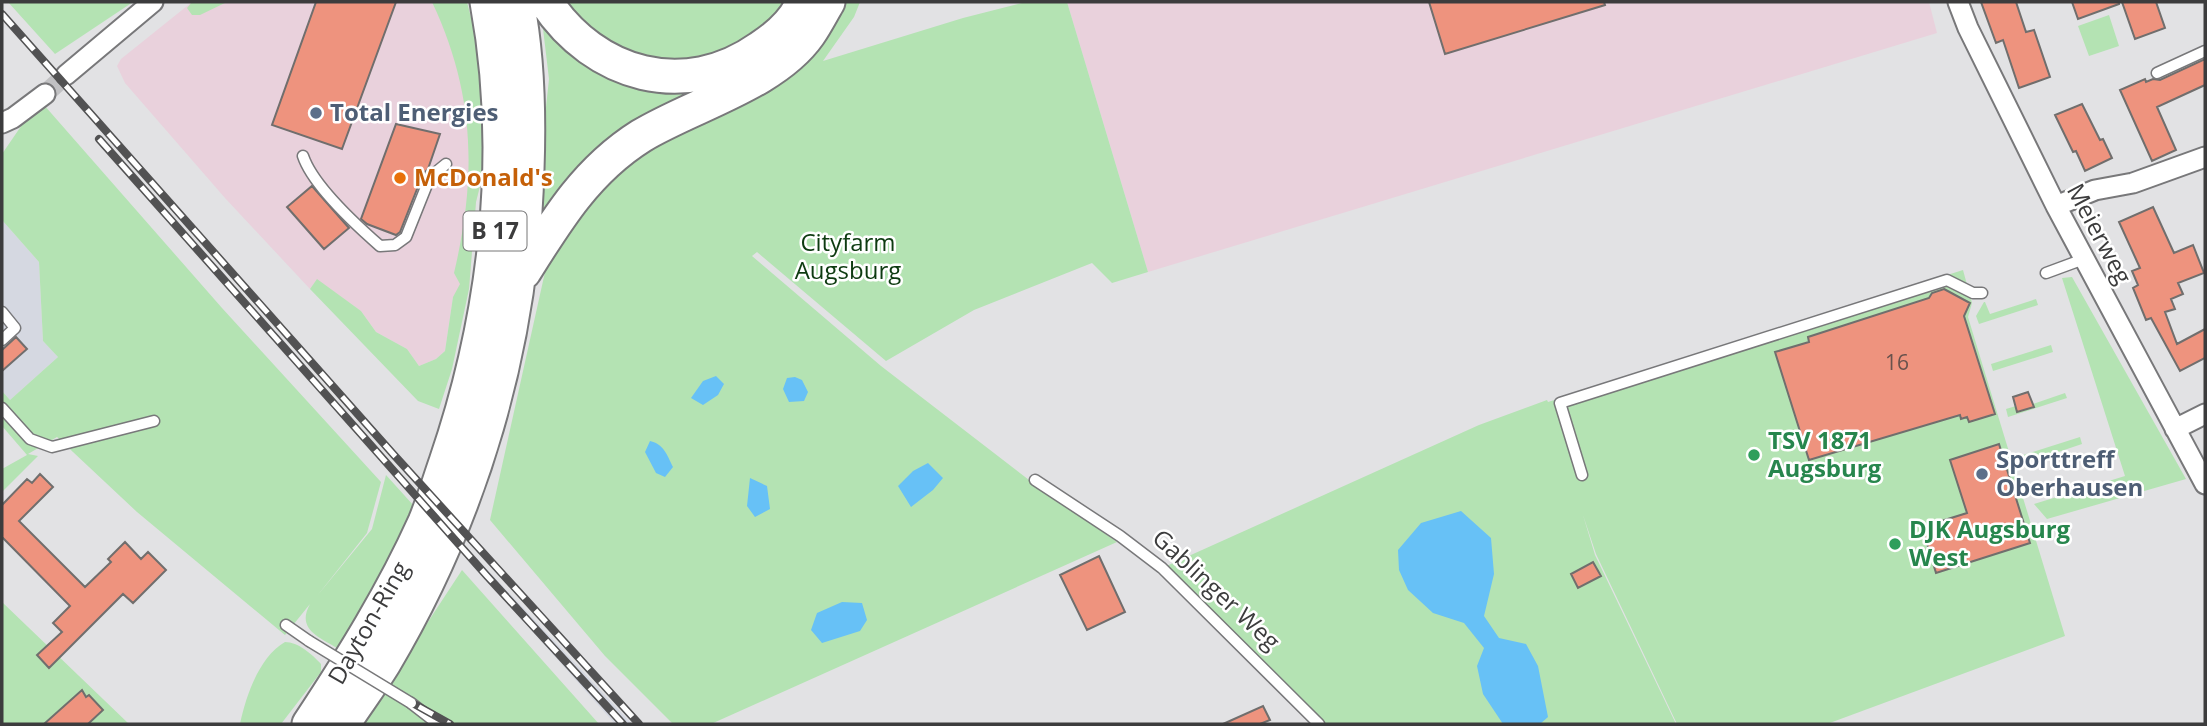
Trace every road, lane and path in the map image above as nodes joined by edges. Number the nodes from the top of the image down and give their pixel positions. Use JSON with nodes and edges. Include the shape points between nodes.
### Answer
{"nodes":[{"id":1,"x":153,"y":2,"type":"edge"},
{"id":2,"x":488,"y":2,"type":"edge"},
{"id":3,"x":517,"y":2,"type":"edge"},
{"id":4,"x":546,"y":2,"type":"edge"},
{"id":5,"x":803,"y":2,"type":"edge"},
{"id":6,"x":828,"y":2,"type":"edge"},
{"id":7,"x":1958,"y":2,"type":"edge"},
{"id":8,"x":2205,"y":51,"type":"edge"},
{"id":9,"x":2157,"y":73,"type":"dead end"},
{"id":10,"x":66,"y":75,"type":"tunnel mouth"},
{"id":11,"x":45,"y":94,"type":"tunnel mouth"},
{"id":12,"x":2,"y":123,"type":"edge"},
{"id":13,"x":303,"y":156,"type":"dead end"},
{"id":14,"x":2205,"y":157,"type":"edge"},
{"id":15,"x":446,"y":164,"type":"dead end"},
{"id":16,"x":2056,"y":206,"type":"junction"},
{"id":17,"x":2084,"y":258,"type":"junction"},
{"id":18,"x":2046,"y":273,"type":"dead end"},
{"id":19,"x":519,"y":280,"type":"junction"},
{"id":20,"x":1982,"y":293,"type":"dead end"},
{"id":21,"x":2,"y":312,"type":"edge"},
{"id":22,"x":2,"y":340,"type":"edge"},
{"id":23,"x":2,"y":408,"type":"edge"},
{"id":24,"x":2205,"y":414,"type":"edge"},
{"id":25,"x":154,"y":421,"type":"dead end"},
{"id":26,"x":2175,"y":429,"type":"junction"},
{"id":27,"x":1582,"y":475,"type":"dead end"},
{"id":28,"x":1035,"y":480,"type":"dead end"},
{"id":29,"x":2205,"y":484,"type":"edge"},
{"id":30,"x":436,"y":531,"type":"junction"},
{"id":31,"x":286,"y":625,"type":"dead end"},
{"id":32,"x":352,"y":716,"type":"edge"},
{"id":33,"x":309,"y":724,"type":"edge"},
{"id":34,"x":438,"y":724,"type":"edge"},
{"id":35,"x":1319,"y":724,"type":"edge"}],
"edges":[{"from":1,"to":10,"type":"street"},
{"from":2,"to":30,"type":"highway","number":"B 17","via":[[497,72],[498,200],[486,310]]},
{"from":3,"to":19,"type":"highway","number":"B 17","via":[[528,132]]},
{"from":4,"to":5,"type":"highway","via":[[583,44],[609,61],[643,74],[678,76],[712,71],[746,58],[778,36]]},
{"from":6,"to":19,"type":"highway","via":[[808,36],[784,60],[640,137],[601,166],[568,203]]},
{"from":7,"to":16,"type":"street","name":"Meierweg"},
{"from":8,"to":9,"type":"lane"},
{"from":11,"to":12,"type":"street"},
{"from":13,"to":15,"type":"lane","via":[[307,170],[380,246],[395,245],[406,237],[430,177]]},
{"from":14,"to":16,"type":"street"},
{"from":16,"to":17,"type":"street","name":"Meierweg"},
{"from":17,"to":18,"type":"lane"},
{"from":17,"to":26,"type":"street","name":"Meierweg"},
{"from":19,"to":30,"type":"highway","number":"B 17","via":[[500,383],[476,466]]},
{"from":20,"to":27,"type":"lane","via":[[1947,280],[1560,403]]},
{"from":21,"to":22,"type":"lane","via":[[15,328]]},
{"from":23,"to":25,"type":"lane","via":[[30,439],[52,447]]},
{"from":24,"to":26,"type":"street"},
{"from":26,"to":29,"type":"street","name":"Meierweg"},
{"from":28,"to":35,"type":"lane","name":"Gablinger Weg","via":[[1162,568]]},
{"from":30,"to":32,"type":"highway","name":"Dayton-Ring","number":"B 17","via":[[424,589]]},
{"from":30,"to":33,"type":"highway","name":"Dayton-Ring","number":"B 17","via":[[399,575],[359,649]]},
{"from":31,"to":34,"type":"lane","bridge":true}]}
